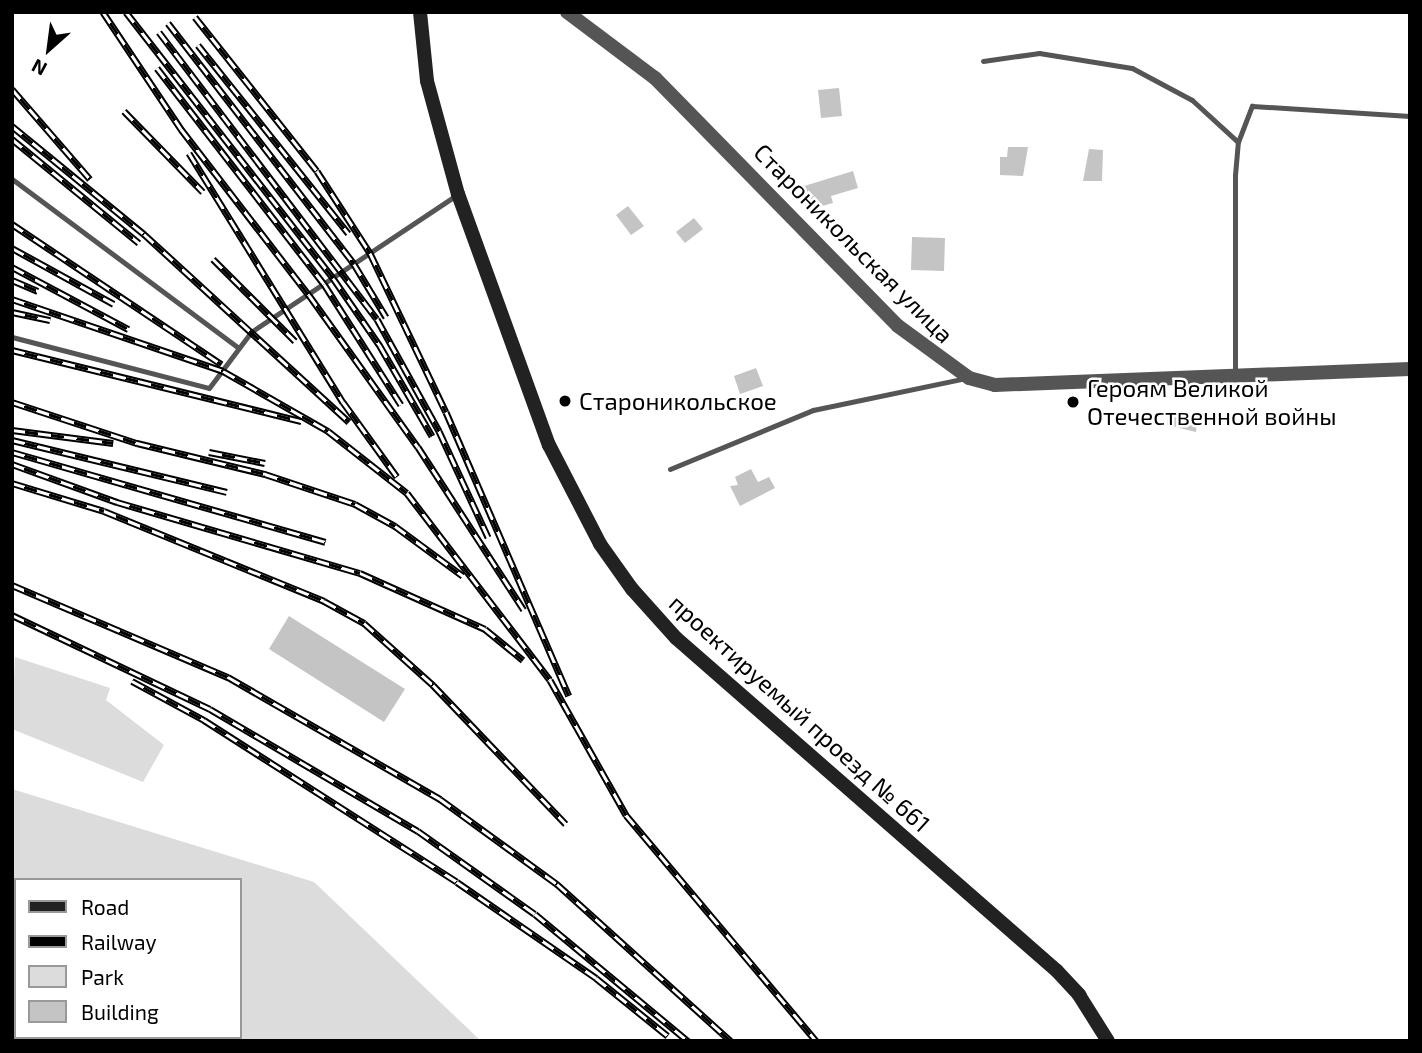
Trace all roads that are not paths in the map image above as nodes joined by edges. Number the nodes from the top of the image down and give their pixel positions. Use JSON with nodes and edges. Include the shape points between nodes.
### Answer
{"nodes":[{"id":1,"x":420,"y":12,"type":"edge"},
{"id":2,"x":568,"y":12,"type":"edge"},
{"id":3,"x":983,"y":61,"type":"dead end"},
{"id":4,"x":1410,"y":116,"type":"edge"},
{"id":5,"x":1238,"y":142,"type":"junction"},
{"id":6,"x":12,"y":179,"type":"edge"},
{"id":7,"x":458,"y":194,"type":"junction"},
{"id":8,"x":12,"y":337,"type":"edge"},
{"id":9,"x":237,"y":347,"type":"junction"},
{"id":10,"x":1410,"y":369,"type":"edge"},
{"id":11,"x":1235,"y":376,"type":"junction"},
{"id":12,"x":969,"y":378,"type":"junction"},
{"id":13,"x":670,"y":469,"type":"dead end"},
{"id":14,"x":1108,"y":1041,"type":"edge"}],
"edges":[{"from":1,"to":7,"type":"main road","name":"проектируемый проезд № 661","via":[[427,81]]},
{"from":2,"to":12,"type":"street","name":"Староникольская улица","via":[[655,78],[898,326]]},
{"from":3,"to":5,"type":"lane","via":[[1039,53],[1132,68],[1192,100]]},
{"from":4,"to":5,"type":"lane","via":[[1252,106]]},
{"from":5,"to":11,"type":"lane"},
{"from":6,"to":9,"type":"lane"},
{"from":7,"to":9,"type":"lane","via":[[251,332]]},
{"from":7,"to":14,"type":"main road","name":"проектируемый проезд № 661","via":[[550,445],[588,525],[632,590],[729,686],[1057,971],[1079,995]]},
{"from":8,"to":9,"type":"lane","via":[[209,388]]},
{"from":10,"to":11,"type":"street","name":"Староникольская улица"},
{"from":11,"to":12,"type":"street","name":"Староникольская улица","via":[[995,385]]},
{"from":12,"to":13,"type":"lane","via":[[813,410]]}]}
